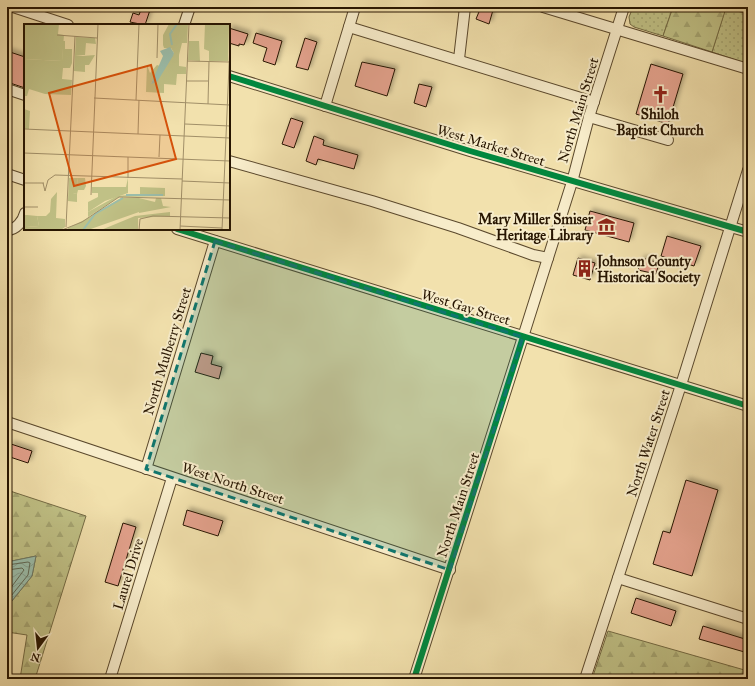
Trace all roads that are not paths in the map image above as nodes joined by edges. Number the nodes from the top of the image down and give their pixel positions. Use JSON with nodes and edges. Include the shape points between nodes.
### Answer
{"nodes":[{"id":1,"x":13,"y":7,"type":"edge"},
{"id":2,"x":190,"y":7,"type":"edge"},
{"id":3,"x":355,"y":7,"type":"edge"},
{"id":4,"x":465,"y":7,"type":"edge"},
{"id":5,"x":543,"y":7,"type":"edge"},
{"id":6,"x":624,"y":7,"type":"edge"},
{"id":7,"x":65,"y":24,"type":"edge"},
{"id":8,"x":184,"y":24,"type":"edge"},
{"id":9,"x":349,"y":27,"type":"junction"},
{"id":10,"x":618,"y":29,"type":"junction"},
{"id":11,"x":459,"y":60,"type":"junction"},
{"id":12,"x":748,"y":69,"type":"edge"},
{"id":13,"x":230,"y":76,"type":"edge"},
{"id":14,"x":7,"y":89,"type":"edge"},
{"id":15,"x":24,"y":95,"type":"edge"},
{"id":16,"x":594,"y":102,"type":"junction"},
{"id":17,"x":325,"y":106,"type":"junction"},
{"id":18,"x":589,"y":117,"type":"junction"},
{"id":19,"x":668,"y":140,"type":"dead end"},
{"id":20,"x":230,"y":161,"type":"edge"},
{"id":21,"x":748,"y":170,"type":"edge"},
{"id":22,"x":8,"y":177,"type":"edge"},
{"id":23,"x":24,"y":180,"type":"edge"},
{"id":24,"x":572,"y":182,"type":"junction"},
{"id":25,"x":24,"y":216,"type":"edge"},
{"id":26,"x":731,"y":226,"type":"junction"},
{"id":27,"x":7,"y":230,"type":"edge"},
{"id":28,"x":181,"y":230,"type":"edge"},
{"id":29,"x":748,"y":232,"type":"edge"},
{"id":30,"x":215,"y":241,"type":"junction"},
{"id":31,"x":548,"y":258,"type":"junction"},
{"id":32,"x":523,"y":337,"type":"junction"},
{"id":33,"x":681,"y":385,"type":"junction"},
{"id":34,"x":748,"y":406,"type":"edge"},
{"id":35,"x":7,"y":422,"type":"edge"},
{"id":36,"x":146,"y":469,"type":"junction"},
{"id":37,"x":172,"y":478,"type":"junction"},
{"id":38,"x":450,"y":570,"type":"junction"},
{"id":39,"x":618,"y":578,"type":"junction"},
{"id":40,"x":748,"y":619,"type":"edge"},
{"id":41,"x":110,"y":679,"type":"edge"},
{"id":42,"x":414,"y":679,"type":"edge"},
{"id":43,"x":585,"y":679,"type":"edge"}],
"edges":[{"from":1,"to":7,"type":"street"},
{"from":2,"to":8,"type":"street"},
{"from":3,"to":9,"type":"street"},
{"from":4,"to":11,"type":"street"},
{"from":5,"to":10,"type":"street"},
{"from":6,"to":10,"type":"street","name":"North Main Street"},
{"from":9,"to":11,"type":"street"},
{"from":9,"to":17,"type":"street"},
{"from":10,"to":12,"type":"street"},
{"from":10,"to":16,"type":"street","name":"North Main Street"},
{"from":11,"to":16,"type":"street"},
{"from":13,"to":17,"type":"street","name":"West Market Street"},
{"from":14,"to":15,"type":"street"},
{"from":16,"to":18,"type":"street","name":"North Main Street"},
{"from":17,"to":24,"type":"street","name":"West Market Street"},
{"from":18,"to":19,"type":"street"},
{"from":18,"to":24,"type":"street","name":"North Main Street"},
{"from":20,"to":31,"type":"street","via":[[372,201],[458,228],[533,256]]},
{"from":21,"to":26,"type":"street","name":"North Water Street"},
{"from":22,"to":23,"type":"street"},
{"from":24,"to":26,"type":"street","name":"West Market Street"},
{"from":24,"to":31,"type":"street","name":"North Main Street"},
{"from":25,"to":27,"type":"street","via":[[17,226]]},
{"from":26,"to":29,"type":"street","name":"West Market Street"},
{"from":26,"to":33,"type":"street","name":"North Water Street"},
{"from":28,"to":30,"type":"street","name":"West Gay Street"},
{"from":30,"to":32,"type":"street","name":"West Gay Street"},
{"from":30,"to":36,"type":"street","name":"North Mulberry Street"},
{"from":31,"to":32,"type":"street","name":"North Main Street"},
{"from":32,"to":33,"type":"street","name":"West Gay Street"},
{"from":32,"to":38,"type":"street","name":"North Main Street"},
{"from":33,"to":34,"type":"street","name":"West Gay Street"},
{"from":33,"to":39,"type":"street","name":"North Water Street"},
{"from":35,"to":36,"type":"street","name":"West North Street"},
{"from":36,"to":37,"type":"street","name":"West North Street"},
{"from":37,"to":38,"type":"street","name":"West North Street"},
{"from":37,"to":41,"type":"street","name":"Laurel Drive"},
{"from":38,"to":42,"type":"street","name":"North Main Street"},
{"from":39,"to":40,"type":"street"},
{"from":39,"to":43,"type":"street","name":"North Water Street"}]}
